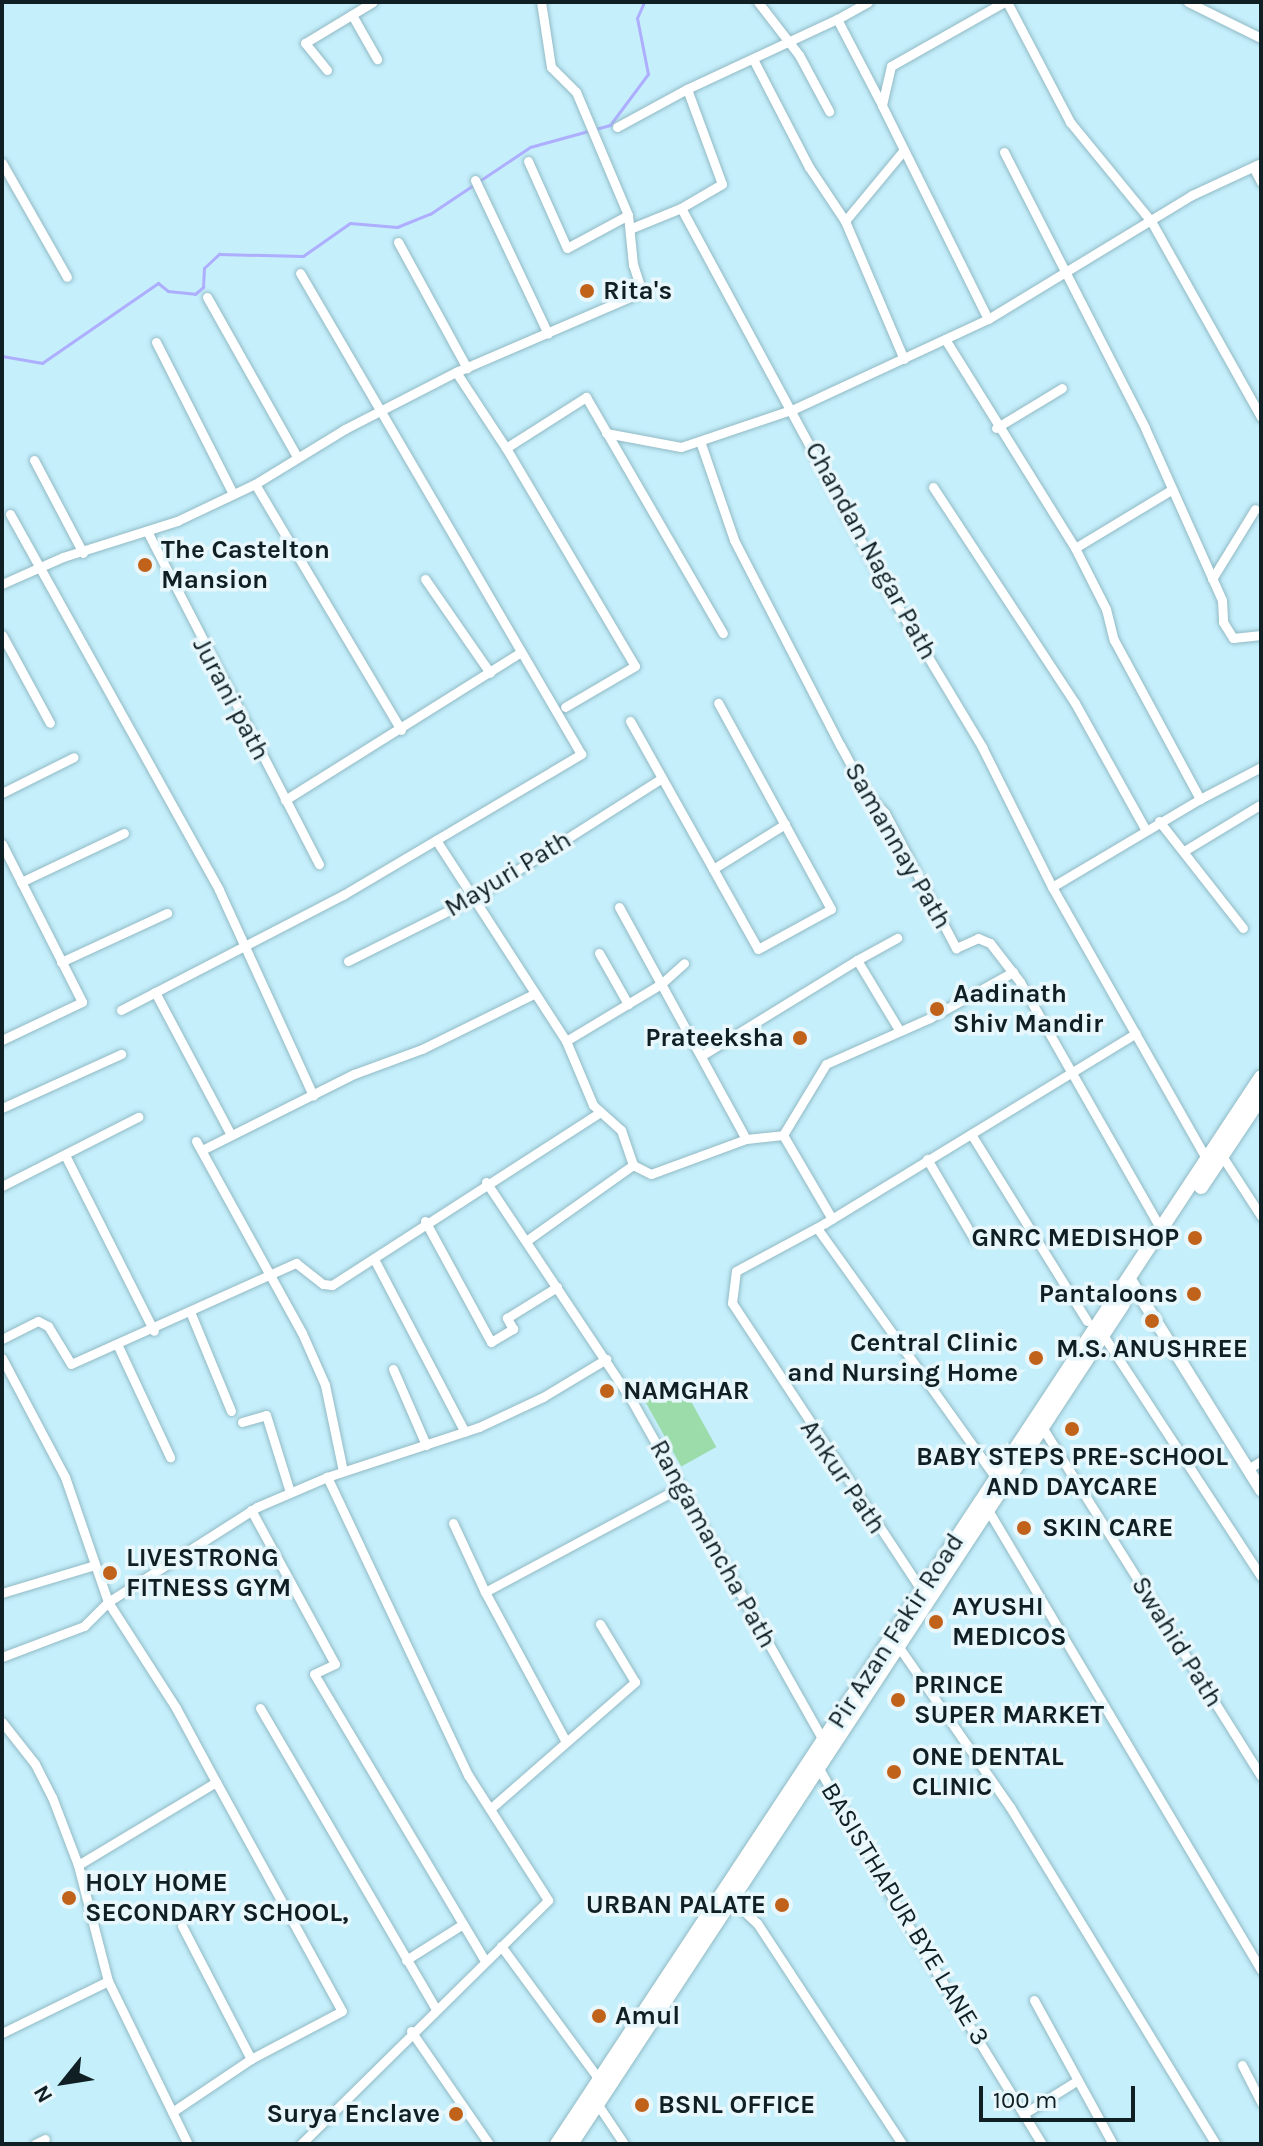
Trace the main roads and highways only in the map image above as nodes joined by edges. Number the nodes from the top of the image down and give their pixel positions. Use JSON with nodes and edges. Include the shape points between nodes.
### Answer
{"nodes":[{"id":1,"x":1261,"y":1077,"type":"edge"},
{"id":2,"x":1261,"y":1097,"type":"edge"},
{"id":3,"x":1214,"y":1162,"type":"junction"},
{"id":4,"x":1133,"y":1286,"type":"junction"},
{"id":5,"x":894,"y":1642,"type":"junction"},
{"id":6,"x":826,"y":1745,"type":"junction"},
{"id":7,"x":603,"y":2084,"type":"junction"},
{"id":8,"x":557,"y":2144,"type":"edge"},
{"id":9,"x":571,"y":2144,"type":"edge"}],
"edges":[{"from":1,"to":3,"type":"main road","name":"Pir Azan Fakir Road"},
{"from":2,"to":3,"type":"main road","name":"Pir Azan Fakir Road"},
{"from":3,"to":4,"type":"main road","name":"Pir Azan Fakir Road"},
{"from":4,"to":5,"type":"main road","name":"Pir Azan Fakir Road","via":[[988,1510]]},
{"from":4,"to":5,"type":"main road","name":"Pir Azan Fakir Road","via":[[996,1478]]},
{"from":5,"to":6,"type":"main road","name":"Pir Azan Fakir Road"},
{"from":6,"to":7,"type":"main road","name":"Pir Azan Fakir Road"},
{"from":6,"to":7,"type":"main road","name":"Pir Azan Fakir Road","via":[[818,1767]]},
{"from":7,"to":8,"type":"main road","name":"Pir Azan Fakir Road"},
{"from":7,"to":9,"type":"main road","name":"Pir Azan Fakir Road"}]}
